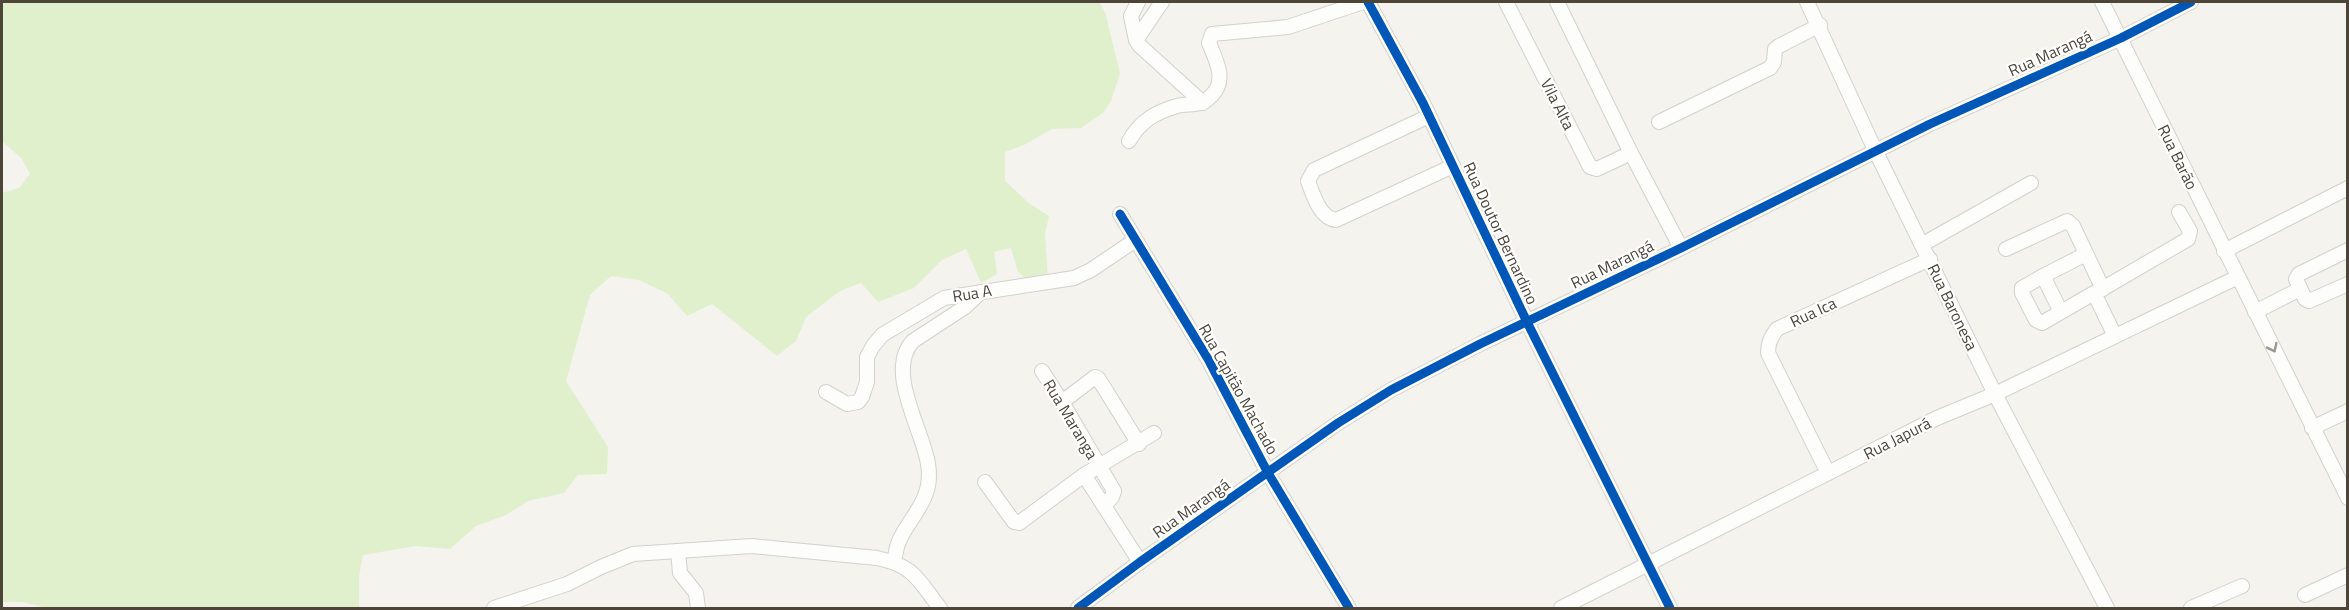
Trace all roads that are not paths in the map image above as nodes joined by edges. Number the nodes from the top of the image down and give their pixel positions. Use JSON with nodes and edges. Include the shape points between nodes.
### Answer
{"nodes":[{"id":1,"x":1138,"y":2,"type":"edge"},
{"id":2,"x":1162,"y":2,"type":"edge"},
{"id":3,"x":1366,"y":2,"type":"edge"},
{"id":4,"x":1506,"y":2,"type":"edge"},
{"id":5,"x":1557,"y":2,"type":"edge"},
{"id":6,"x":1807,"y":2,"type":"edge"},
{"id":7,"x":2102,"y":2,"type":"edge"},
{"id":8,"x":2192,"y":2,"type":"edge"},
{"id":9,"x":1820,"y":26,"type":"junction"},
{"id":10,"x":2121,"y":38,"type":"junction"},
{"id":11,"x":1136,"y":40,"type":"junction"},
{"id":12,"x":1203,"y":103,"type":"junction"},
{"id":13,"x":1429,"y":116,"type":"junction"},
{"id":14,"x":1659,"y":122,"type":"dead end"},
{"id":15,"x":1129,"y":141,"type":"dead end"},
{"id":16,"x":1875,"y":150,"type":"junction"},
{"id":17,"x":1631,"y":153,"type":"junction"},
{"id":18,"x":1453,"y":166,"type":"junction"},
{"id":19,"x":2031,"y":183,"type":"dead end"},
{"id":20,"x":2348,"y":188,"type":"edge"},
{"id":21,"x":2180,"y":212,"type":"dead end"},
{"id":22,"x":1120,"y":214,"type":"dead end"},
{"id":23,"x":1134,"y":241,"type":"junction"},
{"id":24,"x":1923,"y":244,"type":"junction"},
{"id":25,"x":1681,"y":248,"type":"junction"},
{"id":26,"x":2006,"y":249,"type":"dead end"},
{"id":27,"x":2224,"y":250,"type":"junction"},
{"id":28,"x":2348,"y":250,"type":"edge"},
{"id":29,"x":2086,"y":254,"type":"junction"},
{"id":30,"x":1930,"y":259,"type":"junction"},
{"id":31,"x":2043,"y":276,"type":"junction"},
{"id":32,"x":2238,"y":277,"type":"junction"},
{"id":33,"x":2348,"y":284,"type":"edge"},
{"id":34,"x":2300,"y":288,"type":"junction"},
{"id":35,"x":2099,"y":291,"type":"junction"},
{"id":36,"x":981,"y":292,"type":"junction"},
{"id":37,"x":2061,"y":312,"type":"junction"},
{"id":38,"x":2255,"y":312,"type":"junction"},
{"id":39,"x":1527,"y":322,"type":"junction"},
{"id":40,"x":2115,"y":336,"type":"junction"},
{"id":41,"x":1042,"y":371,"type":"dead end"},
{"id":42,"x":826,"y":392,"type":"dead end"},
{"id":43,"x":1995,"y":394,"type":"junction"},
{"id":44,"x":1062,"y":402,"type":"junction"},
{"id":45,"x":2348,"y":411,"type":"edge"},
{"id":46,"x":2312,"y":428,"type":"junction"},
{"id":47,"x":1154,"y":433,"type":"dead end"},
{"id":48,"x":1139,"y":444,"type":"junction"},
{"id":49,"x":1099,"y":466,"type":"junction"},
{"id":50,"x":1268,"y":473,"type":"junction"},
{"id":51,"x":1828,"y":473,"type":"junction"},
{"id":52,"x":1084,"y":475,"type":"junction"},
{"id":53,"x":985,"y":482,"type":"dead end"},
{"id":54,"x":2348,"y":498,"type":"edge"},
{"id":55,"x":1104,"y":506,"type":"junction"},
{"id":56,"x":678,"y":551,"type":"junction"},
{"id":57,"x":894,"y":562,"type":"junction"},
{"id":58,"x":1140,"y":562,"type":"junction"},
{"id":59,"x":1648,"y":566,"type":"junction"},
{"id":60,"x":2348,"y":575,"type":"edge"},
{"id":61,"x":2242,"y":586,"type":"dead end"},
{"id":62,"x":2305,"y":595,"type":"dead end"},
{"id":63,"x":494,"y":609,"type":"edge"},
{"id":64,"x":698,"y":609,"type":"edge"},
{"id":65,"x":940,"y":609,"type":"edge"},
{"id":66,"x":1078,"y":609,"type":"edge"},
{"id":67,"x":1349,"y":609,"type":"edge"},
{"id":68,"x":1561,"y":609,"type":"edge"},
{"id":69,"x":1670,"y":609,"type":"edge"},
{"id":70,"x":2107,"y":609,"type":"edge"},
{"id":71,"x":2191,"y":609,"type":"edge"}],
"edges":[{"from":1,"to":11,"type":"street","via":[[1131,16]]},
{"from":2,"to":11,"type":"street"},
{"from":3,"to":12,"type":"street","via":[[1288,27],[1212,34],[1209,44],[1220,83]]},
{"from":3,"to":13,"type":"street","name":"Rua Doutor Bernardino"},
{"from":4,"to":17,"type":"street","name":"Vila Alta","via":[[1590,167],[1597,169]]},
{"from":5,"to":17,"type":"street"},
{"from":6,"to":9,"type":"street","name":"Rua Baronesa"},
{"from":7,"to":10,"type":"street","name":"Rua Barão"},
{"from":8,"to":10,"type":"street","name":"Rua Marangá"},
{"from":9,"to":14,"type":"street","via":[[1775,49],[1770,68]]},
{"from":9,"to":16,"type":"street","name":"Rua Baronesa"},
{"from":10,"to":16,"type":"street","name":"Rua Marangá"},
{"from":10,"to":27,"type":"street","name":"Rua Barão"},
{"from":11,"to":12,"type":"street"},
{"from":12,"to":15,"type":"street","via":[[1179,105],[1154,115],[1143,122]]},
{"from":13,"to":18,"type":"street","name":"Rua Doutor Bernardino"},
{"from":13,"to":18,"type":"street","via":[[1314,170],[1308,181],[1315,198],[1326,215],[1336,220]]},
{"from":16,"to":24,"type":"street","name":"Rua Baronesa"},
{"from":16,"to":25,"type":"street","name":"Rua Marangá"},
{"from":17,"to":25,"type":"street"},
{"from":18,"to":39,"type":"street","name":"Rua Doutor Bernardino"},
{"from":19,"to":24,"type":"street"},
{"from":20,"to":27,"type":"street"},
{"from":21,"to":35,"type":"street","via":[[2190,231],[2188,239]]},
{"from":22,"to":23,"type":"street","name":"Rua Capitão Machado"},
{"from":23,"to":36,"type":"street","name":"Rua A","via":[[1074,278]]},
{"from":23,"to":50,"type":"street","name":"Rua Capitão Machado","via":[[1208,359]]},
{"from":24,"to":30,"type":"street","name":"Rua Baronesa"},
{"from":25,"to":39,"type":"street","name":"Rua Marangá"},
{"from":26,"to":29,"type":"street","via":[[2064,220],[2071,223]]},
{"from":27,"to":32,"type":"street","name":"Rua Barão"},
{"from":28,"to":34,"type":"street","via":[[2299,274],[2296,279]]},
{"from":29,"to":31,"type":"street"},
{"from":29,"to":35,"type":"street"},
{"from":30,"to":43,"type":"street","name":"Rua Baronesa"},
{"from":30,"to":51,"type":"street","name":"Rua Ica","via":[[1777,329],[1771,338],[1768,353]]},
{"from":31,"to":37,"type":"street"},
{"from":31,"to":37,"type":"street","via":[[2022,288],[2022,293],[2039,322]]},
{"from":32,"to":38,"type":"street","name":"Rua Barão"},
{"from":32,"to":40,"type":"street","name":"Rua Japurá"},
{"from":33,"to":34,"type":"street","via":[[2309,301]]},
{"from":34,"to":38,"type":"street"},
{"from":35,"to":37,"type":"street"},
{"from":35,"to":40,"type":"street"},
{"from":36,"to":42,"type":"street","name":"Rua A","via":[[944,297],[882,335],[867,357],[867,382],[858,402],[847,404]]},
{"from":36,"to":57,"type":"street","via":[[913,341],[902,359],[910,408],[929,464],[924,500],[899,540]]},
{"from":38,"to":46,"type":"street","name":"Rua Barão","one_way":true},
{"from":39,"to":50,"type":"street","name":"Rua Marangá","via":[[1364,406]]},
{"from":39,"to":59,"type":"street","name":"Rua Doutor Bernardino"},
{"from":40,"to":43,"type":"street","name":"Rua Japurá"},
{"from":41,"to":44,"type":"street","name":"Rua Maranga"},
{"from":43,"to":51,"type":"street","name":"Rua Japurá","via":[[1937,418]]},
{"from":43,"to":70,"type":"street","name":"Rua Baronesa"},
{"from":44,"to":48,"type":"street","via":[[1098,378]]},
{"from":44,"to":49,"type":"street","name":"Rua Maranga"},
{"from":45,"to":46,"type":"street"},
{"from":46,"to":54,"type":"street","name":"Rua Barão"},
{"from":47,"to":48,"type":"street","name":"Rua Maranga"},
{"from":48,"to":49,"type":"street","name":"Rua Maranga"},
{"from":49,"to":52,"type":"street","name":"Rua Maranga"},
{"from":49,"to":55,"type":"street","via":[[1114,491]]},
{"from":50,"to":58,"type":"street","name":"Rua Marangá"},
{"from":50,"to":67,"type":"street","name":"Rua Capitão Machado"},
{"from":51,"to":59,"type":"street","name":"Rua Japurá"},
{"from":52,"to":53,"type":"street","name":"Rua Maranga","via":[[1016,523]]},
{"from":52,"to":55,"type":"street","name":"Rua Maranga"},
{"from":55,"to":58,"type":"street","name":"Rua Maranga"},
{"from":56,"to":57,"type":"street","via":[[750,546]]},
{"from":56,"to":63,"type":"street","via":[[633,554],[567,585]]},
{"from":56,"to":64,"type":"street","via":[[680,573],[696,593]]},
{"from":57,"to":65,"type":"street","via":[[909,569]]},
{"from":58,"to":66,"type":"street","name":"Rua Marangá"},
{"from":59,"to":68,"type":"street","name":"Rua Japurá"},
{"from":59,"to":69,"type":"street","name":"Rua Doutor Bernardino"},
{"from":60,"to":62,"type":"street"},
{"from":61,"to":71,"type":"street"}]}
